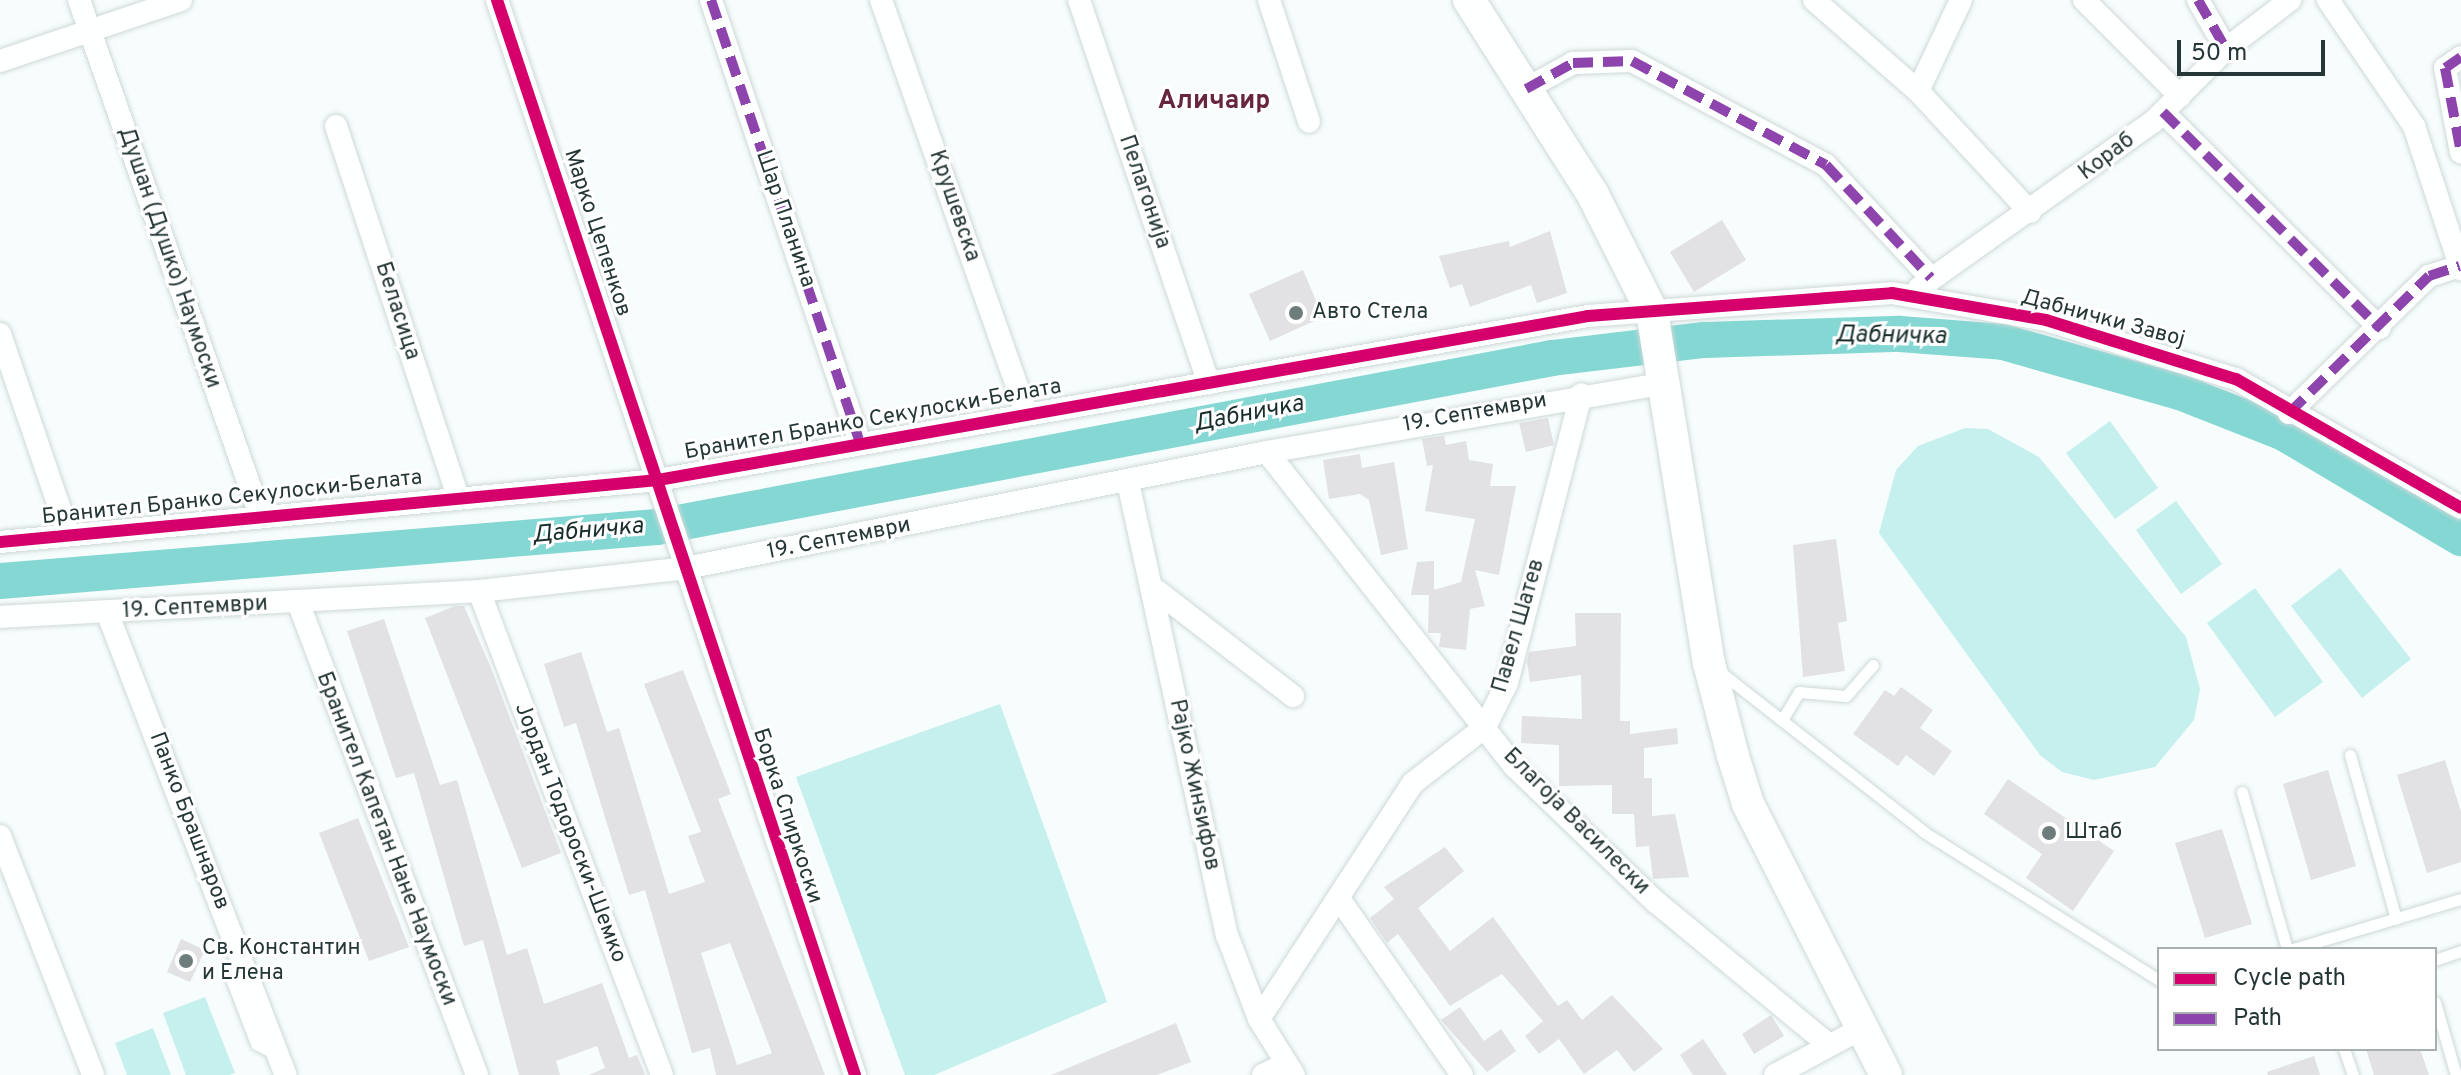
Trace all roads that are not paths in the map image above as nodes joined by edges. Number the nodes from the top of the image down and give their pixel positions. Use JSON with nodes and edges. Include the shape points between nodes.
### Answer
{"nodes":[{"id":1,"x":79,"y":0,"type":"edge"},
{"id":2,"x":181,"y":0,"type":"edge"},
{"id":3,"x":497,"y":0,"type":"edge"},
{"id":4,"x":711,"y":0,"type":"edge"},
{"id":5,"x":881,"y":0,"type":"edge"},
{"id":6,"x":1079,"y":0,"type":"edge"},
{"id":7,"x":1269,"y":0,"type":"edge"},
{"id":8,"x":1469,"y":0,"type":"edge"},
{"id":9,"x":1814,"y":0,"type":"edge"},
{"id":10,"x":1961,"y":0,"type":"edge"},
{"id":11,"x":2084,"y":0,"type":"edge"},
{"id":12,"x":2198,"y":0,"type":"edge"},
{"id":13,"x":2290,"y":0,"type":"edge"},
{"id":14,"x":2328,"y":0,"type":"edge"},
{"id":15,"x":89,"y":30,"type":"junction"},
{"id":16,"x":2226,"y":49,"type":"junction"},
{"id":17,"x":2461,"y":57,"type":"edge"},
{"id":18,"x":0,"y":61,"type":"edge"},
{"id":19,"x":1526,"y":89,"type":"junction"},
{"id":20,"x":1918,"y":91,"type":"junction"},
{"id":21,"x":2180,"y":96,"type":"junction"},
{"id":22,"x":2163,"y":112,"type":"junction"},
{"id":23,"x":1309,"y":122,"type":"dead end"},
{"id":24,"x":336,"y":126,"type":"dead end"},
{"id":25,"x":2461,"y":153,"type":"edge"},
{"id":26,"x":2030,"y":212,"type":"junction"},
{"id":27,"x":2460,"y":267,"type":"edge"},
{"id":28,"x":1931,"y":278,"type":"junction"},
{"id":29,"x":1909,"y":295,"type":"junction"},
{"id":30,"x":1652,"y":312,"type":"junction"},
{"id":31,"x":2380,"y":328,"type":"junction"},
{"id":32,"x":0,"y":334,"type":"edge"},
{"id":33,"x":1668,"y":383,"type":"junction"},
{"id":34,"x":1209,"y":384,"type":"junction"},
{"id":35,"x":1581,"y":394,"type":"junction"},
{"id":36,"x":1026,"y":411,"type":"junction"},
{"id":37,"x":2289,"y":413,"type":"junction"},
{"id":38,"x":859,"y":439,"type":"junction"},
{"id":39,"x":1267,"y":452,"type":"junction"},
{"id":40,"x":658,"y":480,"type":"junction"},
{"id":41,"x":1128,"y":482,"type":"junction"},
{"id":42,"x":458,"y":496,"type":"junction"},
{"id":43,"x":2461,"y":508,"type":"edge"},
{"id":44,"x":260,"y":515,"type":"junction"},
{"id":45,"x":68,"y":533,"type":"junction"},
{"id":46,"x":0,"y":542,"type":"edge"},
{"id":47,"x":686,"y":568,"type":"junction"},
{"id":48,"x":479,"y":591,"type":"junction"},
{"id":49,"x":1157,"y":591,"type":"junction"},
{"id":50,"x":298,"y":602,"type":"junction"},
{"id":51,"x":107,"y":612,"type":"junction"},
{"id":52,"x":0,"y":617,"type":"edge"},
{"id":53,"x":1709,"y":663,"type":"junction"},
{"id":54,"x":1873,"y":665,"type":"dead end"},
{"id":55,"x":1293,"y":696,"type":"dead end"},
{"id":56,"x":1782,"y":720,"type":"junction"},
{"id":57,"x":1485,"y":727,"type":"junction"},
{"id":58,"x":2350,"y":755,"type":"dead end"},
{"id":59,"x":2242,"y":792,"type":"dead end"},
{"id":60,"x":0,"y":836,"type":"edge"},
{"id":61,"x":2461,"y":899,"type":"edge"},
{"id":62,"x":1340,"y":900,"type":"junction"},
{"id":63,"x":2396,"y":919,"type":"junction"},
{"id":64,"x":2289,"y":947,"type":"edge"},
{"id":65,"x":2297,"y":947,"type":"edge"},
{"id":66,"x":2461,"y":951,"type":"edge"},
{"id":67,"x":2437,"y":959,"type":"edge"},
{"id":68,"x":2157,"y":979,"type":"edge"},
{"id":69,"x":2437,"y":1009,"type":"edge"},
{"id":70,"x":1259,"y":1019,"type":"junction"},
{"id":71,"x":1864,"y":1027,"type":"junction"},
{"id":72,"x":1829,"y":1045,"type":"junction"},
{"id":73,"x":2345,"y":1051,"type":"edge"},
{"id":74,"x":282,"y":1065,"type":"edge"},
{"id":75,"x":1290,"y":1069,"type":"edge"},
{"id":76,"x":93,"y":1075,"type":"edge"},
{"id":77,"x":477,"y":1075,"type":"edge"},
{"id":78,"x":662,"y":1075,"type":"edge"},
{"id":79,"x":855,"y":1075,"type":"edge"},
{"id":80,"x":1263,"y":1075,"type":"edge"},
{"id":81,"x":1462,"y":1075,"type":"edge"},
{"id":82,"x":1775,"y":1075,"type":"edge"},
{"id":83,"x":1886,"y":1075,"type":"edge"},
{"id":84,"x":2353,"y":1075,"type":"edge"},
{"id":85,"x":2456,"y":1075,"type":"edge"}],
"edges":[{"from":1,"to":15,"type":"street","name":"Душан (Душко) Наумоски"},
{"from":2,"to":15,"type":"street"},
{"from":3,"to":40,"type":"street","name":"Марко Цепенков"},
{"from":4,"to":38,"type":"street","name":"Шар Планина"},
{"from":5,"to":36,"type":"street","name":"Крушевска"},
{"from":6,"to":34,"type":"street","name":"Пелагонија"},
{"from":7,"to":23,"type":"street"},
{"from":8,"to":19,"type":"main road"},
{"from":9,"to":20,"type":"street"},
{"from":10,"to":20,"type":"street"},
{"from":11,"to":21,"type":"street"},
{"from":12,"to":16,"type":"street"},
{"from":13,"to":16,"type":"street","name":"Кораб"},
{"from":14,"to":27,"type":"street","via":[[2414,126]]},
{"from":15,"to":18,"type":"street"},
{"from":15,"to":44,"type":"street","name":"Душан (Душко) Наумоски"},
{"from":16,"to":21,"type":"street","name":"Кораб"},
{"from":17,"to":25,"type":"street","via":[[2445,68]]},
{"from":19,"to":28,"type":"street","via":[[1573,63],[1632,61],[1826,165]]},
{"from":19,"to":30,"type":"main road","via":[[1630,259]]},
{"from":20,"to":26,"type":"street"},
{"from":21,"to":22,"type":"street","name":"Кораб"},
{"from":22,"to":26,"type":"street","name":"Кораб"},
{"from":22,"to":31,"type":"street"},
{"from":24,"to":42,"type":"street","name":"Беласица"},
{"from":26,"to":28,"type":"street","name":"Кораб"},
{"from":27,"to":31,"type":"street","via":[[2429,276]]},
{"from":28,"to":29,"type":"street","name":"Кораб"},
{"from":29,"to":30,"type":"street","name":"Дабнички Завој","via":[[1800,296]]},
{"from":29,"to":37,"type":"street","name":"Дабнички Завој","via":[[2046,320],[2171,357],[2236,379]]},
{"from":30,"to":33,"type":"main road"},
{"from":30,"to":34,"type":"street","name":"Бранител Бранко Секулоски-Белата","via":[[1588,316]]},
{"from":31,"to":37,"type":"street"},
{"from":32,"to":45,"type":"street"},
{"from":33,"to":35,"type":"street","name":"19. Септември"},
{"from":33,"to":53,"type":"main road"},
{"from":34,"to":36,"type":"street","name":"Бранител Бранко Секулоски-Белата"},
{"from":35,"to":39,"type":"street","name":"19. Септември"},
{"from":35,"to":57,"type":"street","name":"Павел Шатев","via":[[1507,683]]},
{"from":36,"to":38,"type":"street","name":"Бранител Бранко Секулоски-Белата"},
{"from":37,"to":43,"type":"street","name":"Дабнички Завој"},
{"from":38,"to":40,"type":"street","name":"Бранител Бранко Секулоски-Белата"},
{"from":39,"to":41,"type":"street","name":"19. Септември"},
{"from":39,"to":57,"type":"street","name":"Благоја Василески"},
{"from":40,"to":42,"type":"street","name":"Бранител Бранко Секулоски-Белата"},
{"from":40,"to":47,"type":"street","name":"Марко Цепенков"},
{"from":41,"to":47,"type":"street","name":"19. Септември"},
{"from":41,"to":49,"type":"street","name":"Рајко Жинѕифов"},
{"from":42,"to":44,"type":"street","name":"Бранител Бранко Секулоски-Белата"},
{"from":44,"to":45,"type":"street","name":"Бранител Бранко Секулоски-Белата"},
{"from":45,"to":46,"type":"street","name":"Бранител Бранко Секулоски-Белата"},
{"from":47,"to":48,"type":"street","name":"19. Септември"},
{"from":47,"to":79,"type":"street","name":"Борка Спиркоски"},
{"from":48,"to":50,"type":"street","name":"19. Септември"},
{"from":48,"to":78,"type":"street","name":"Јордан Тодороски-Шемко"},
{"from":49,"to":55,"type":"street"},
{"from":49,"to":70,"type":"street","name":"Рајко Жинѕифов","via":[[1194,796],[1227,935]]},
{"from":50,"to":51,"type":"street","name":"19. Септември"},
{"from":50,"to":77,"type":"street","name":"Бранител Капетан Нане Наумоски"},
{"from":51,"to":52,"type":"street","name":"19. Септември"},
{"from":51,"to":74,"type":"street","name":"Панко Брашнаров"},
{"from":53,"to":56,"type":"lane"},
{"from":53,"to":71,"type":"main road","via":[[1748,804]]},
{"from":54,"to":56,"type":"lane","via":[[1846,696],[1799,692]]},
{"from":56,"to":68,"type":"lane","via":[[1924,832]]},
{"from":57,"to":62,"type":"street","name":"Павел Шатев","via":[[1413,783]]},
{"from":57,"to":72,"type":"street","name":"Благоја Василески","via":[[1514,766],[1656,902]]},
{"from":58,"to":63,"type":"lane"},
{"from":59,"to":64,"type":"lane"},
{"from":60,"to":76,"type":"street"},
{"from":61,"to":63,"type":"lane"},
{"from":62,"to":70,"type":"street","name":"Павел Шатев"},
{"from":62,"to":81,"type":"street"},
{"from":63,"to":65,"type":"lane"},
{"from":66,"to":67,"type":"lane"},
{"from":69,"to":85,"type":"lane"},
{"from":70,"to":75,"type":"street","name":"Рајко Жинѕифов"},
{"from":71,"to":72,"type":"street"},
{"from":71,"to":83,"type":"main road"},
{"from":72,"to":82,"type":"street"},
{"from":73,"to":84,"type":"lane"},
{"from":75,"to":80,"type":"street"}]}
